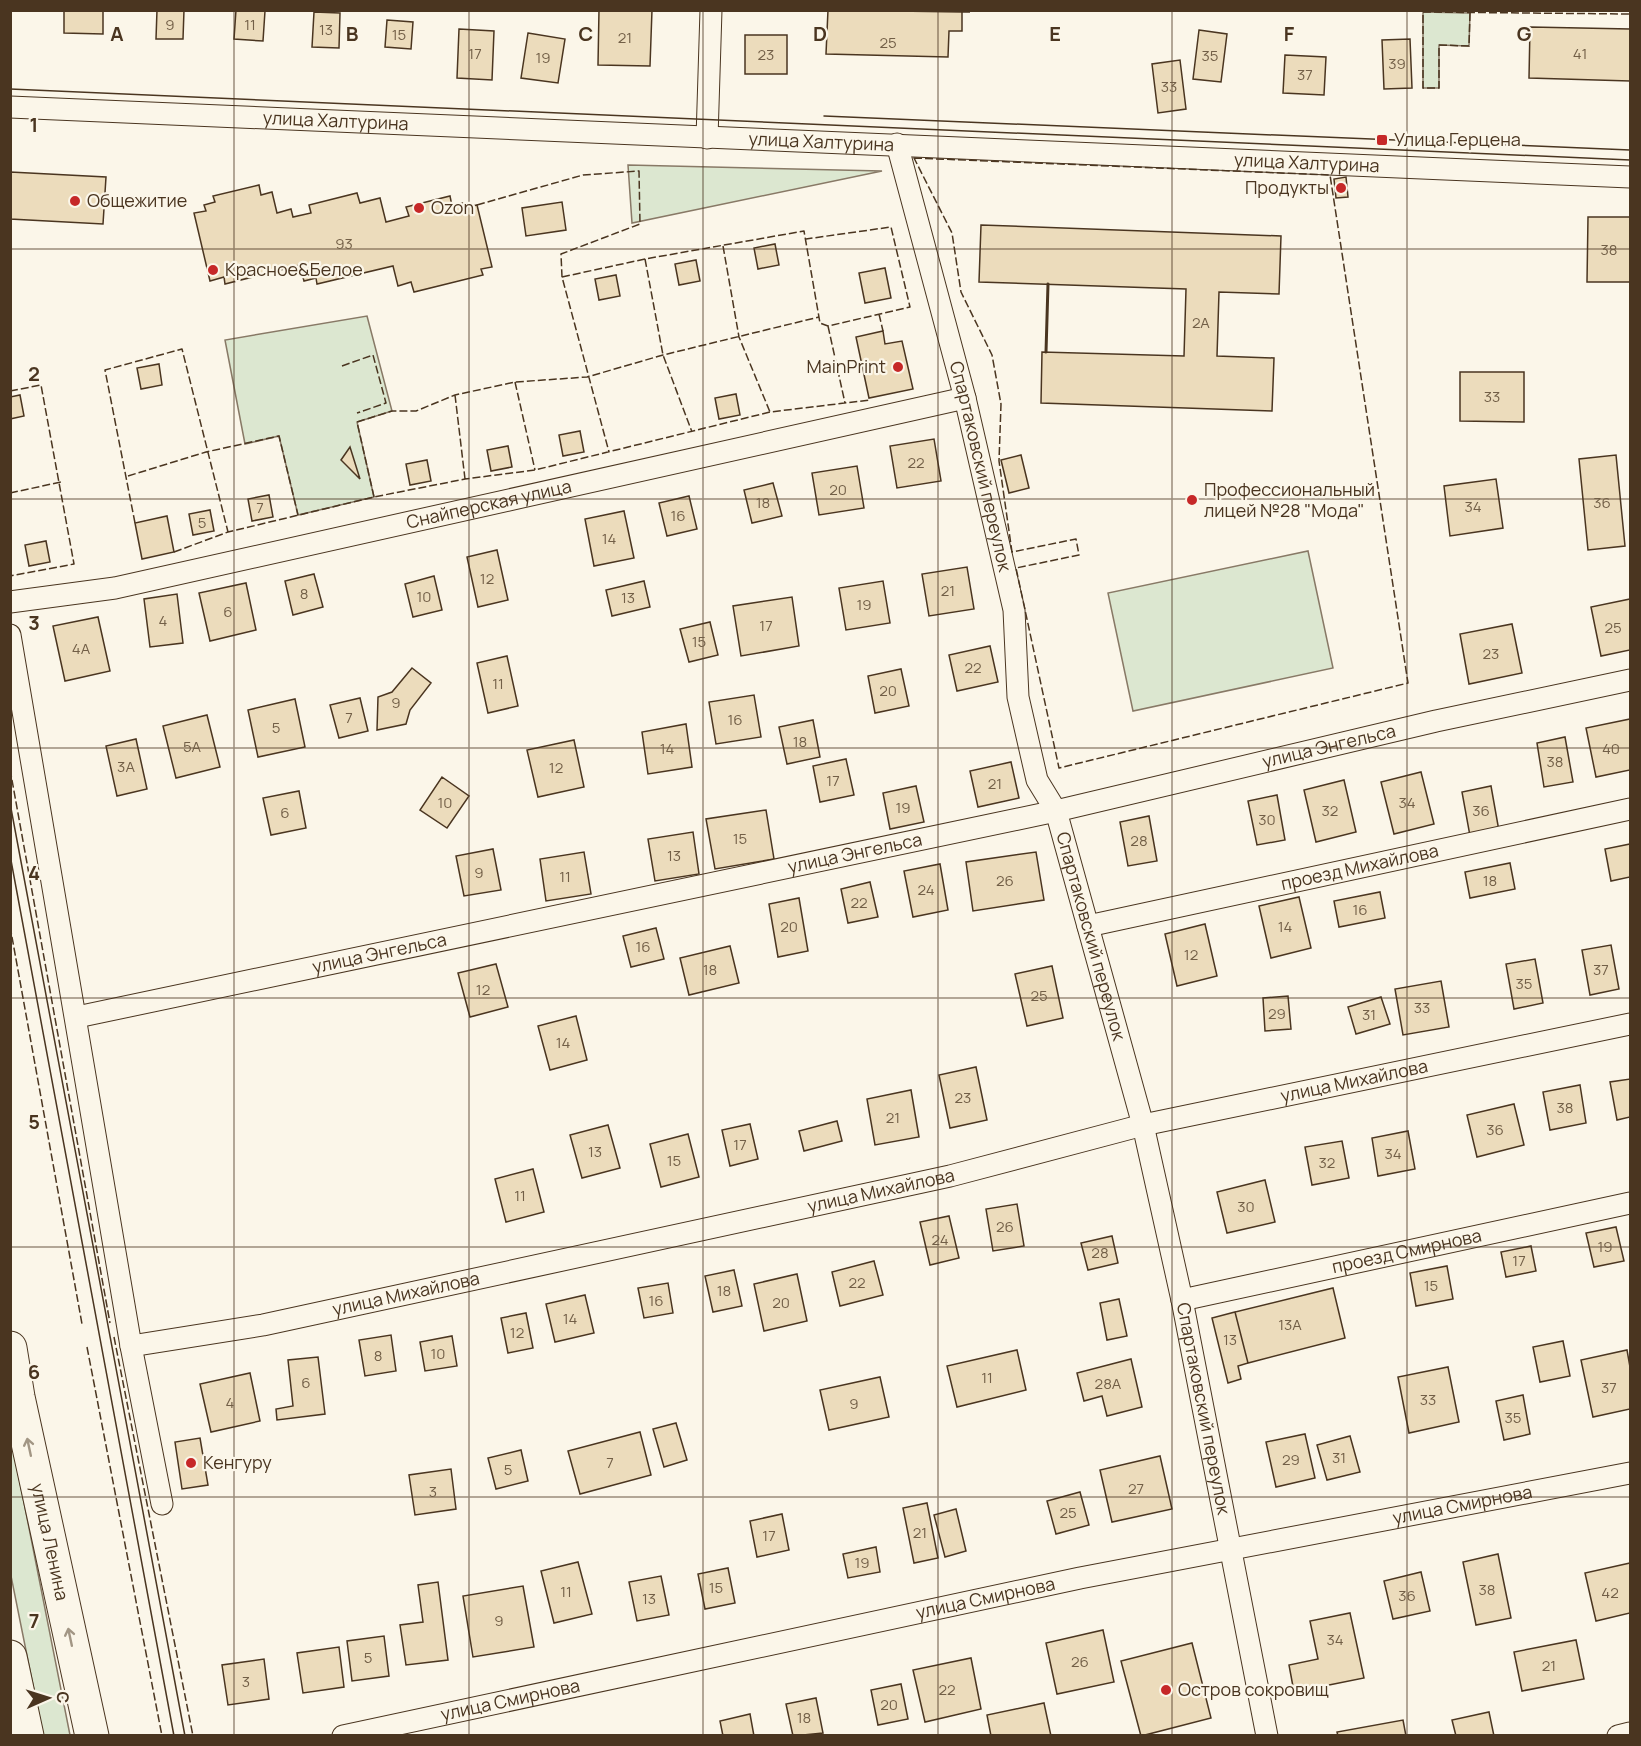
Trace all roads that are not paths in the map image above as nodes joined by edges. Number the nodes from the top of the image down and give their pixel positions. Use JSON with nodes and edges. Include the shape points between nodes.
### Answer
{"nodes":[{"id":1,"x":711,"y":10,"type":"edge"},
{"id":2,"x":10,"y":107,"type":"edge"},
{"id":3,"x":707,"y":138,"type":"junction"},
{"id":4,"x":897,"y":144,"type":"junction"},
{"id":5,"x":1630,"y":177,"type":"edge"},
{"id":6,"x":965,"y":398,"type":"junction"},
{"id":7,"x":10,"y":602,"type":"edge"},
{"id":8,"x":10,"y":635,"type":"edge"},
{"id":9,"x":1630,"y":680,"type":"edge"},
{"id":10,"x":1630,"y":809,"type":"edge"},
{"id":11,"x":1056,"y":811,"type":"junction"},
{"id":12,"x":1088,"y":926,"type":"junction"},
{"id":13,"x":77,"y":1017,"type":"junction"},
{"id":14,"x":1630,"y":1024,"type":"edge"},
{"id":15,"x":1143,"y":1125,"type":"junction"},
{"id":16,"x":1630,"y":1203,"type":"edge"},
{"id":17,"x":1182,"y":1300,"type":"junction"},
{"id":18,"x":131,"y":1346,"type":"junction"},
{"id":19,"x":10,"y":1347,"type":"edge"},
{"id":20,"x":1630,"y":1473,"type":"edge"},
{"id":21,"x":162,"y":1504,"type":"dead end"},
{"id":22,"x":1231,"y":1549,"type":"junction"},
{"id":23,"x":10,"y":1657,"type":"edge"},
{"id":24,"x":1630,"y":1733,"type":"edge"},
{"id":25,"x":27,"y":1736,"type":"edge"},
{"id":26,"x":92,"y":1736,"type":"edge"},
{"id":27,"x":343,"y":1736,"type":"edge"},
{"id":28,"x":1267,"y":1736,"type":"edge"},
{"id":29,"x":1618,"y":1736,"type":"edge"}],
"edges":[{"from":1,"to":3,"type":"street"},
{"from":2,"to":3,"type":"street","name":"улица Халтурина"},
{"from":3,"to":4,"type":"street","name":"улица Халтурина"},
{"from":4,"to":5,"type":"street","name":"улица Халтурина"},
{"from":4,"to":6,"type":"street","name":"Спартаковский переулок"},
{"from":6,"to":7,"type":"street","name":"Снайперская улица","via":[[115,588]]},
{"from":6,"to":11,"type":"street","name":"Спартаковский переулок","via":[[1014,610],[1021,707],[1037,780]]},
{"from":8,"to":13,"type":"street"},
{"from":9,"to":11,"type":"street","name":"улица Энгельса","via":[[1436,721]]},
{"from":10,"to":12,"type":"street","name":"проезд Михайлова"},
{"from":11,"to":12,"type":"street","name":"Спартаковский переулок"},
{"from":11,"to":13,"type":"street","name":"улица Энгельса"},
{"from":12,"to":15,"type":"street","name":"Спартаковский переулок"},
{"from":13,"to":18,"type":"street"},
{"from":14,"to":15,"type":"street","name":"улица Михайлова"},
{"from":15,"to":17,"type":"street","name":"Спартаковский переулок"},
{"from":15,"to":18,"type":"street","name":"улица Михайлова","via":[[950,1176],[263,1325]]},
{"from":16,"to":17,"type":"street","name":"проезд Смирнова"},
{"from":17,"to":22,"type":"street","name":"Спартаковский переулок"},
{"from":18,"to":21,"type":"street"},
{"from":26,"to":19,"type":"main road","name":"улица Ленина","one_way":true},
{"from":20,"to":22,"type":"street","name":"улица Смирнова"},
{"from":22,"to":27,"type":"street","name":"улица Смирнова"},
{"from":22,"to":28,"type":"street","name":"Спартаковский переулок"},
{"from":23,"to":25,"type":"main road"},
{"from":24,"to":29,"type":"street"}]}
